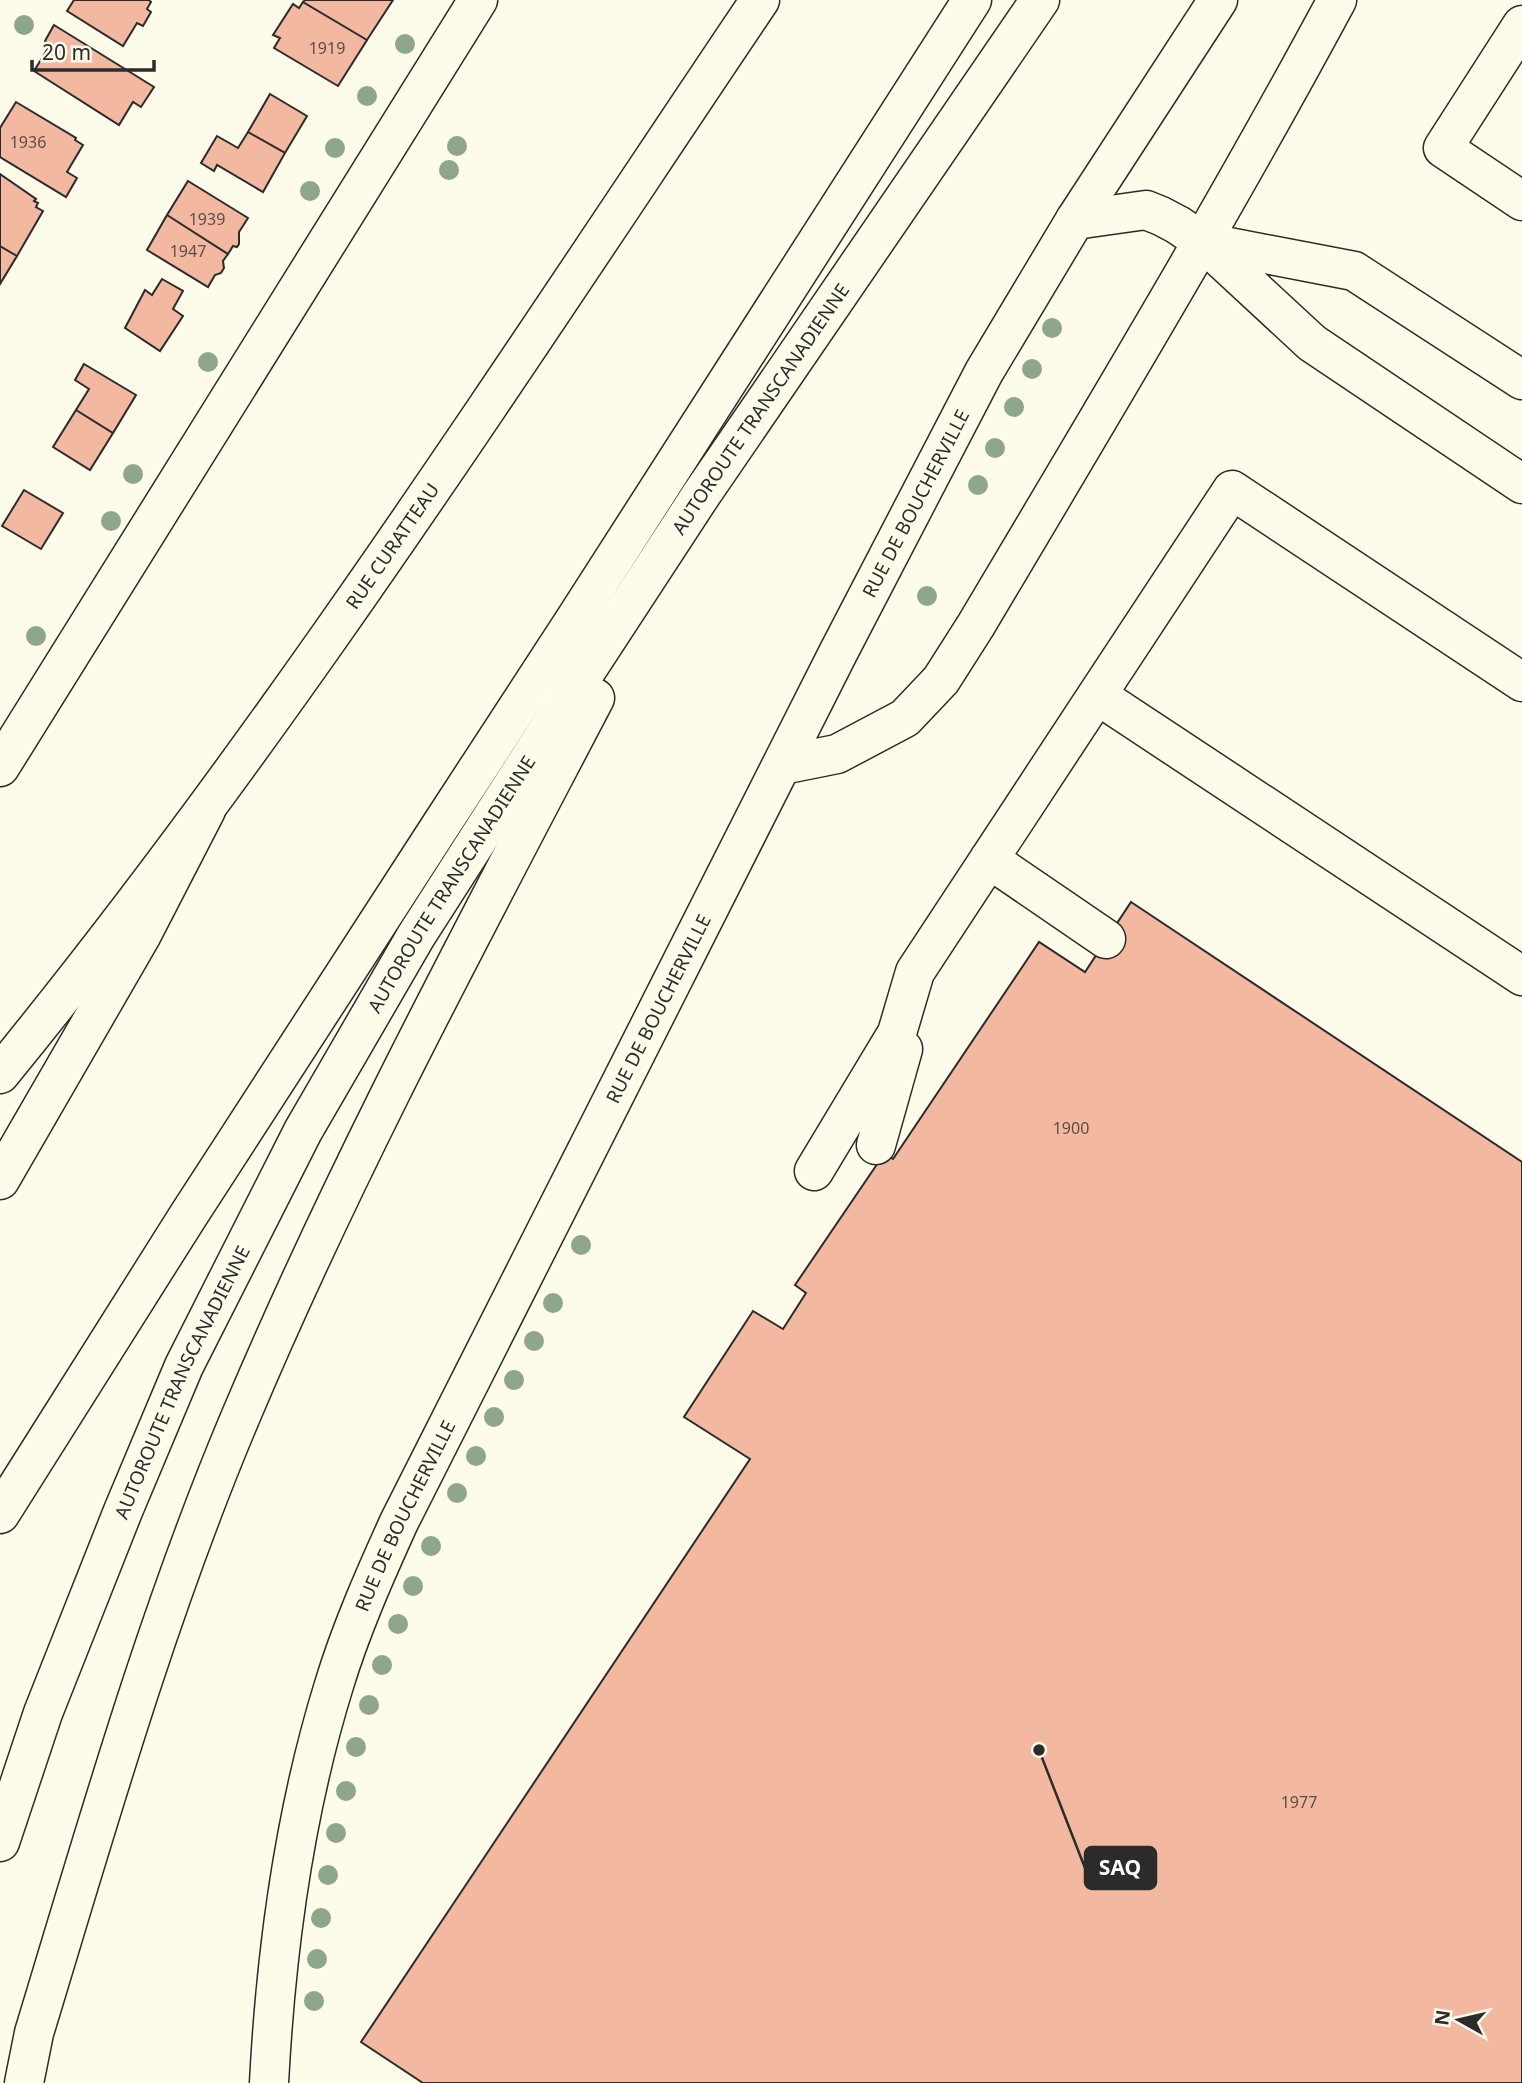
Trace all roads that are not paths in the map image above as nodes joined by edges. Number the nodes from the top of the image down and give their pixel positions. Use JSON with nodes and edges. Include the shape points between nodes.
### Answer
{"nodes":[{"id":1,"x":478,"y":0,"type":"edge"},
{"id":2,"x":761,"y":0,"type":"edge"},
{"id":3,"x":972,"y":0,"type":"edge"},
{"id":4,"x":1040,"y":0,"type":"edge"},
{"id":5,"x":1218,"y":0,"type":"edge"},
{"id":6,"x":1337,"y":0,"type":"edge"},
{"id":7,"x":1522,"y":25,"type":"edge"},
{"id":8,"x":1522,"y":201,"type":"edge"},
{"id":9,"x":1075,"y":220,"type":"junction"},
{"id":10,"x":1203,"y":242,"type":"junction"},
{"id":11,"x":1522,"y":380,"type":"edge"},
{"id":12,"x":1522,"y":484,"type":"edge"},
{"id":13,"x":701,"y":495,"type":"junction"},
{"id":14,"x":1522,"y":682,"type":"edge"},
{"id":15,"x":1097,"y":695,"type":"junction"},
{"id":16,"x":782,"y":765,"type":"junction"},
{"id":17,"x":0,"y":766,"type":"edge"},
{"id":18,"x":206,"y":810,"type":"junction"},
{"id":19,"x":989,"y":859,"type":"junction"},
{"id":20,"x":1106,"y":939,"type":"dead end"},
{"id":21,"x":1522,"y":976,"type":"edge"},
{"id":22,"x":897,"y":1033,"type":"junction"},
{"id":23,"x":0,"y":1074,"type":"edge"},
{"id":24,"x":876,"y":1145,"type":"dead end"},
{"id":25,"x":814,"y":1171,"type":"dead end"},
{"id":26,"x":0,"y":1180,"type":"edge"},
{"id":27,"x":0,"y":1514,"type":"edge"},
{"id":28,"x":0,"y":1842,"type":"edge"},
{"id":29,"x":24,"y":2083,"type":"edge"},
{"id":30,"x":269,"y":2083,"type":"edge"}],
"edges":[{"from":1,"to":17,"type":"main road"},
{"from":2,"to":18,"type":"main road","name":"RUE CURATTEAU","via":[[374,573]]},
{"from":3,"to":27,"type":"main road","name":"AUTOROUTE TRANSCANADIENNE"},
{"from":4,"to":13,"type":"main road","name":"AUTOROUTE TRANSCANADIENNE"},
{"from":5,"to":9,"type":"main road","name":"RUE DE BOUCHERVILLE"},
{"from":6,"to":10,"type":"main road"},
{"from":7,"to":8,"type":"main road","via":[[1443,148]]},
{"from":9,"to":10,"type":"main road","via":[[1146,210]]},
{"from":9,"to":16,"type":"main road","name":"RUE DE BOUCHERVILLE","via":[[978,382]]},
{"from":10,"to":11,"type":"main road","via":[[1354,271]]},
{"from":10,"to":12,"type":"main road","via":[[1312,343]]},
{"from":10,"to":16,"type":"main road","via":[[941,680],[905,718],[876,735],[837,754]]},
{"from":13,"to":28,"type":"main road","name":"AUTOROUTE TRANSCANADIENNE","via":[[416,936],[260,1213],[184,1366],[123,1511],[43,1713]]},
{"from":13,"to":29,"type":"main road","via":[[410,1052],[240,1418],[128,1725],[34,2033]]},
{"from":14,"to":15,"type":"main road","via":[[1232,490]]},
{"from":15,"to":19,"type":"main road"},
{"from":15,"to":21,"type":"main road"},
{"from":16,"to":30,"type":"main road","name":"RUE DE BOUCHERVILLE","via":[[439,1441],[353,1632],[334,1684],[299,1823],[281,1943]]},
{"from":18,"to":23,"type":"main road","name":"RUE CURATTEAU"},
{"from":18,"to":26,"type":"main road","via":[[141,936]]},
{"from":19,"to":20,"type":"main road"},
{"from":19,"to":22,"type":"main road","via":[[915,972]]},
{"from":22,"to":24,"type":"main road","via":[[904,1044]]},
{"from":22,"to":25,"type":"main road"}]}
